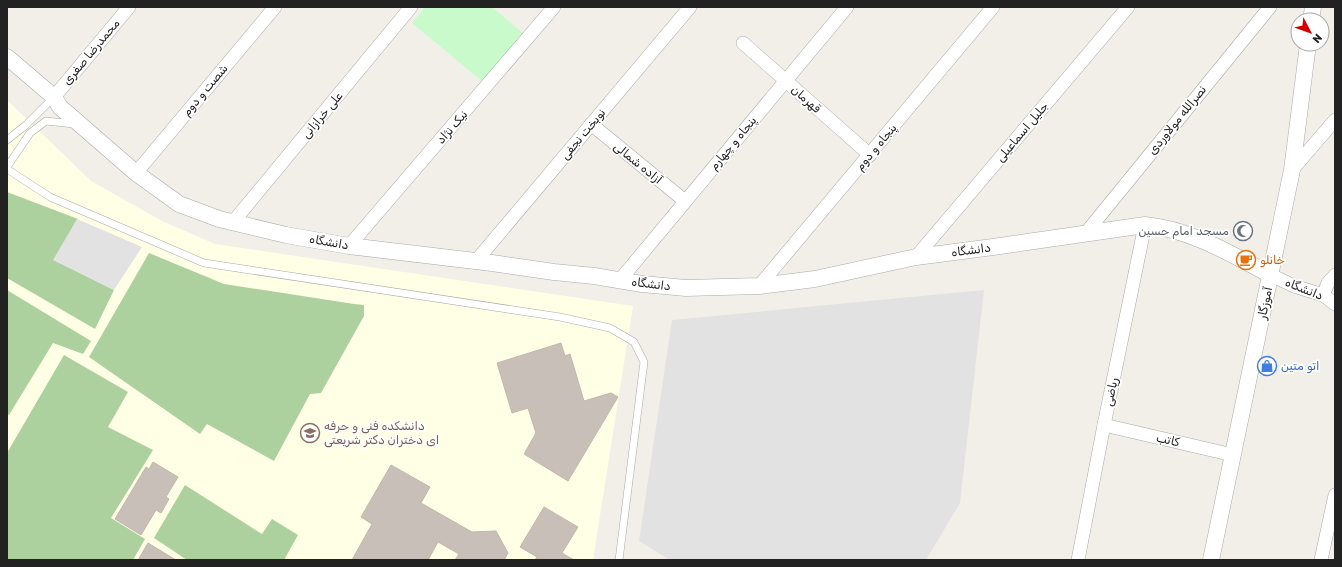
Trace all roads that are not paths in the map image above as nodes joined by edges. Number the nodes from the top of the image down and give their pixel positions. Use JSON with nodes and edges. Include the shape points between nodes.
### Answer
{"nodes":[{"id":1,"x":129,"y":7,"type":"edge"},
{"id":2,"x":275,"y":7,"type":"edge"},
{"id":3,"x":411,"y":7,"type":"edge"},
{"id":4,"x":554,"y":7,"type":"edge"},
{"id":5,"x":690,"y":7,"type":"edge"},
{"id":6,"x":847,"y":7,"type":"edge"},
{"id":7,"x":993,"y":7,"type":"edge"},
{"id":8,"x":1128,"y":7,"type":"edge"},
{"id":9,"x":1270,"y":7,"type":"edge"},
{"id":10,"x":743,"y":43,"type":"dead end"},
{"id":11,"x":1307,"y":52,"type":"edge"},
{"id":12,"x":7,"y":57,"type":"edge"},
{"id":13,"x":786,"y":80,"type":"junction"},
{"id":14,"x":54,"y":98,"type":"junction"},
{"id":15,"x":1335,"y":120,"type":"edge"},
{"id":16,"x":591,"y":124,"type":"junction"},
{"id":17,"x":80,"y":125,"type":"junction"},
{"id":18,"x":7,"y":140,"type":"edge"},
{"id":19,"x":870,"y":155,"type":"junction"},
{"id":20,"x":7,"y":168,"type":"edge"},
{"id":21,"x":1292,"y":170,"type":"junction"},
{"id":22,"x":136,"y":173,"type":"junction"},
{"id":23,"x":685,"y":201,"type":"junction"},
{"id":24,"x":233,"y":222,"type":"junction"},
{"id":25,"x":1145,"y":225,"type":"junction"},
{"id":26,"x":1085,"y":234,"type":"junction"},
{"id":27,"x":349,"y":246,"type":"junction"},
{"id":28,"x":916,"y":257,"type":"junction"},
{"id":29,"x":476,"y":261,"type":"junction"},
{"id":30,"x":1270,"y":274,"type":"junction"},
{"id":31,"x":1335,"y":275,"type":"edge"},
{"id":32,"x":620,"y":280,"type":"junction"},
{"id":33,"x":759,"y":286,"type":"junction"},
{"id":34,"x":1322,"y":295,"type":"junction"},
{"id":35,"x":1335,"y":304,"type":"edge"},
{"id":36,"x":1104,"y":425,"type":"junction"},
{"id":37,"x":1233,"y":455,"type":"junction"},
{"id":38,"x":1335,"y":495,"type":"edge"},
{"id":39,"x":619,"y":560,"type":"edge"},
{"id":40,"x":1078,"y":560,"type":"edge"},
{"id":41,"x":1211,"y":560,"type":"edge"},
{"id":42,"x":1321,"y":560,"type":"edge"}],
"edges":[{"from":1,"to":14,"type":"street","name":"محمدرضا صفری"},
{"from":2,"to":22,"type":"street","name":"شصت و دوم"},
{"from":3,"to":24,"type":"street","name":"علی خرازانی"},
{"from":4,"to":27,"type":"street","name":"نیک نژاد"},
{"from":5,"to":16,"type":"street","name":"نوبخت نجفی"},
{"from":6,"to":13,"type":"street","name":"پنجاه و چهارم"},
{"from":7,"to":19,"type":"street","name":"پنجاه و دوم"},
{"from":8,"to":28,"type":"street","name":"جلیل اسماعیلی"},
{"from":9,"to":26,"type":"street","name":"نصرالله مولاوردی"},
{"from":10,"to":13,"type":"street","name":"قهرمان"},
{"from":11,"to":21,"type":"street","name":"آموزگار"},
{"from":12,"to":14,"type":"street","name":"دانشگاه"},
{"from":13,"to":19,"type":"street","name":"قهرمان"},
{"from":13,"to":23,"type":"street","name":"پنجاه و چهارم"},
{"from":14,"to":17,"type":"street","name":"دانشگاه"},
{"from":14,"to":18,"type":"lane"},
{"from":15,"to":21,"type":"street"},
{"from":16,"to":23,"type":"street","name":"آزاده شمالی"},
{"from":16,"to":29,"type":"street","name":"نوبخت نجفی"},
{"from":17,"to":20,"type":"lane","via":[[46,121],[30,133]]},
{"from":17,"to":22,"type":"street","name":"دانشگاه"},
{"from":19,"to":33,"type":"street","name":"پنجاه و دوم"},
{"from":20,"to":39,"type":"lane","via":[[50,197],[204,263],[560,318],[610,328],[634,342],[644,362]]},
{"from":21,"to":30,"type":"street","name":"آموزگار"},
{"from":22,"to":24,"type":"street","name":"دانشگاه","via":[[179,204]]},
{"from":23,"to":32,"type":"street","name":"پنجاه و چهارم"},
{"from":24,"to":27,"type":"street","name":"دانشگاه"},
{"from":25,"to":26,"type":"street","name":"دانشگاه"},
{"from":25,"to":30,"type":"street","name":"دانشگاه","via":[[1163,226],[1187,234]]},
{"from":25,"to":36,"type":"street","name":"ریاضی"},
{"from":26,"to":28,"type":"street","name":"دانشگاه"},
{"from":27,"to":29,"type":"street","name":"دانشگاه"},
{"from":28,"to":33,"type":"street","name":"دانشگاه","via":[[815,279]]},
{"from":29,"to":32,"type":"street","name":"دانشگاه"},
{"from":30,"to":34,"type":"street","name":"دانشگاه","via":[[1294,286]]},
{"from":30,"to":37,"type":"street","name":"آموزگار"},
{"from":31,"to":34,"type":"street"},
{"from":32,"to":33,"type":"street","name":"دانشگاه","via":[[686,288]]},
{"from":34,"to":35,"type":"street","name":"دانشگاه"},
{"from":36,"to":37,"type":"street","name":"کاتب"},
{"from":36,"to":40,"type":"street","name":"ریاضی"},
{"from":37,"to":41,"type":"street","name":"آموزگار"},
{"from":38,"to":42,"type":"street"}]}
